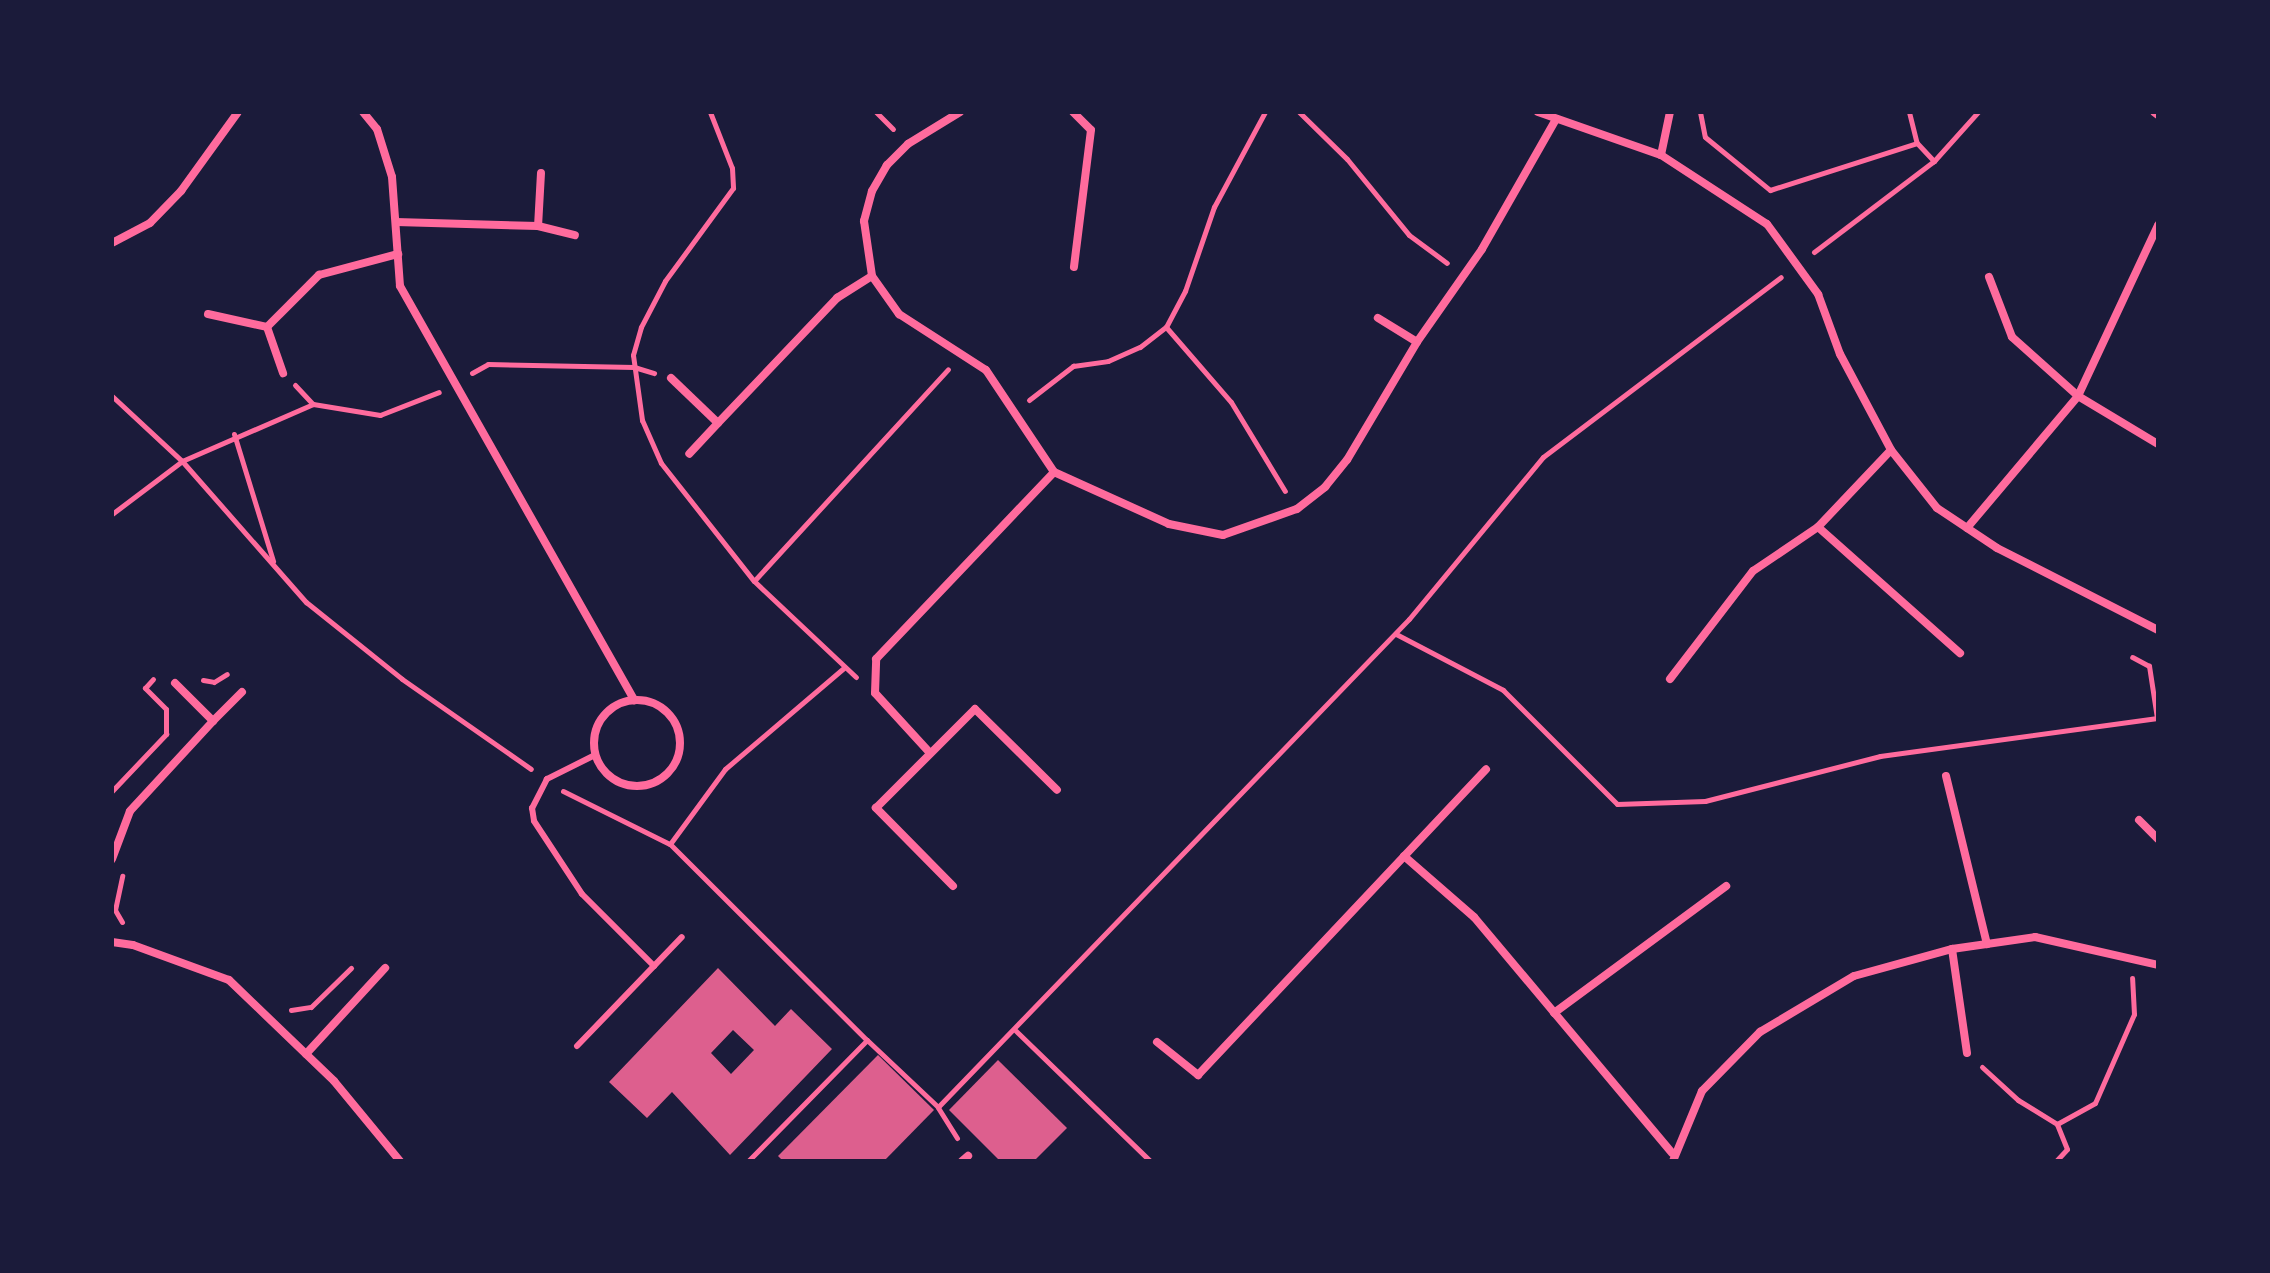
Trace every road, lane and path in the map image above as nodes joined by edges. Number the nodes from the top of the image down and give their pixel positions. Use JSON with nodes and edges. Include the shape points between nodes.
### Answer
{"nodes":[{"id":1,"x":238,"y":112,"type":"edge"},
{"id":2,"x":710,"y":112,"type":"edge"},
{"id":3,"x":960,"y":112,"type":"edge"},
{"id":4,"x":1073,"y":112,"type":"edge"},
{"id":5,"x":1265,"y":112,"type":"edge"},
{"id":6,"x":1299,"y":112,"type":"edge"},
{"id":7,"x":1538,"y":112,"type":"edge"},
{"id":8,"x":1670,"y":112,"type":"edge"},
{"id":9,"x":1700,"y":112,"type":"edge"},
{"id":10,"x":1909,"y":112,"type":"edge"},
{"id":11,"x":1978,"y":112,"type":"edge"},
{"id":12,"x":366,"y":113,"type":"edge"},
{"id":13,"x":1555,"y":121,"type":"junction"},
{"id":14,"x":1917,"y":143,"type":"junction"},
{"id":15,"x":1661,"y":155,"type":"junction"},
{"id":16,"x":1934,"y":161,"type":"junction"},
{"id":17,"x":541,"y":173,"type":"dead end"},
{"id":18,"x":396,"y":222,"type":"junction"},
{"id":19,"x":2158,"y":225,"type":"edge"},
{"id":20,"x":538,"y":226,"type":"junction"},
{"id":21,"x":575,"y":235,"type":"dead end"},
{"id":22,"x":112,"y":243,"type":"edge"},
{"id":23,"x":398,"y":254,"type":"junction"},
{"id":24,"x":1808,"y":257,"type":"dead end"},
{"id":25,"x":1074,"y":267,"type":"dead end"},
{"id":26,"x":1461,"y":273,"type":"junction"},
{"id":27,"x":872,"y":276,"type":"junction"},
{"id":28,"x":1783,"y":276,"type":"dead end"},
{"id":29,"x":1989,"y":277,"type":"dead end"},
{"id":30,"x":208,"y":314,"type":"dead end"},
{"id":31,"x":1378,"y":318,"type":"dead end"},
{"id":32,"x":267,"y":327,"type":"junction"},
{"id":33,"x":1166,"y":327,"type":"junction"},
{"id":34,"x":1417,"y":342,"type":"junction"},
{"id":35,"x":964,"y":353,"type":"junction"},
{"id":36,"x":634,"y":367,"type":"junction"},
{"id":37,"x":283,"y":373,"type":"dead end"},
{"id":38,"x":671,"y":378,"type":"joint"},
{"id":39,"x":454,"y":384,"type":"junction"},
{"id":40,"x":112,"y":396,"type":"edge"},
{"id":41,"x":2078,"y":396,"type":"junction"},
{"id":42,"x":1016,"y":409,"type":"junction"},
{"id":43,"x":718,"y":423,"type":"junction"},
{"id":44,"x":234,"y":434,"type":"junction"},
{"id":45,"x":2158,"y":444,"type":"edge"},
{"id":46,"x":1891,"y":450,"type":"junction"},
{"id":47,"x":689,"y":454,"type":"dead end"},
{"id":48,"x":182,"y":461,"type":"junction"},
{"id":49,"x":1054,"y":472,"type":"junction"},
{"id":50,"x":1297,"y":509,"type":"junction"},
{"id":51,"x":112,"y":514,"type":"edge"},
{"id":52,"x":1818,"y":527,"type":"junction"},
{"id":53,"x":1967,"y":528,"type":"junction"},
{"id":54,"x":274,"y":566,"type":"junction"},
{"id":55,"x":754,"y":581,"type":"junction"},
{"id":56,"x":2158,"y":630,"type":"edge"},
{"id":57,"x":1396,"y":634,"type":"junction"},
{"id":58,"x":1960,"y":653,"type":"dead end"},
{"id":59,"x":2132,"y":657,"type":"dead end"},
{"id":60,"x":845,"y":667,"type":"junction"},
{"id":61,"x":162,"y":671,"type":"dead end"},
{"id":62,"x":195,"y":679,"type":"dead end"},
{"id":63,"x":1670,"y":679,"type":"dead end"},
{"id":64,"x":239,"y":681,"type":"dead end"},
{"id":65,"x":175,"y":683,"type":"dead end"},
{"id":66,"x":242,"y":692,"type":"dead end"},
{"id":67,"x":875,"y":693,"type":"junction"},
{"id":68,"x":634,"y":700,"type":"junction"},
{"id":69,"x":213,"y":721,"type":"junction"},
{"id":70,"x":930,"y":753,"type":"junction"},
{"id":71,"x":595,"y":755,"type":"junction"},
{"id":72,"x":531,"y":769,"type":"dead end"},
{"id":73,"x":1486,"y":769,"type":"dead end"},
{"id":74,"x":1946,"y":776,"type":"dead end"},
{"id":75,"x":561,"y":790,"type":"dead end"},
{"id":76,"x":1057,"y":790,"type":"dead end"},
{"id":77,"x":112,"y":791,"type":"edge"},
{"id":78,"x":2139,"y":820,"type":"dead end"},
{"id":79,"x":2158,"y":839,"type":"edge"},
{"id":80,"x":670,"y":844,"type":"junction"},
{"id":81,"x":1404,"y":856,"type":"junction"},
{"id":82,"x":112,"y":859,"type":"edge"},
{"id":83,"x":125,"y":867,"type":"dead end"},
{"id":84,"x":953,"y":886,"type":"dead end"},
{"id":85,"x":1726,"y":886,"type":"dead end"},
{"id":86,"x":130,"y":926,"type":"dead end"},
{"id":87,"x":682,"y":937,"type":"dead end"},
{"id":88,"x":112,"y":942,"type":"edge"},
{"id":89,"x":1987,"y":944,"type":"junction"},
{"id":90,"x":1952,"y":949,"type":"junction"},
{"id":91,"x":2132,"y":962,"type":"junction"},
{"id":92,"x":2158,"y":965,"type":"edge"},
{"id":93,"x":654,"y":966,"type":"junction"},
{"id":94,"x":351,"y":968,"type":"dead end"},
{"id":95,"x":385,"y":968,"type":"dead end"},
{"id":96,"x":277,"y":1005,"type":"dead end"},
{"id":97,"x":1554,"y":1013,"type":"junction"},
{"id":98,"x":1016,"y":1031,"type":"junction"},
{"id":99,"x":867,"y":1040,"type":"junction"},
{"id":100,"x":1157,"y":1042,"type":"dead end"},
{"id":101,"x":577,"y":1046,"type":"dead end"},
{"id":102,"x":1967,"y":1053,"type":"joint"},
{"id":103,"x":306,"y":1054,"type":"junction"},
{"id":104,"x":938,"y":1107,"type":"junction"},
{"id":105,"x":2057,"y":1124,"type":"junction"},
{"id":106,"x":1672,"y":1157,"type":"edge"},
{"id":107,"x":965,"y":1158,"type":"edge"},
{"id":108,"x":751,"y":1160,"type":"edge"},
{"id":109,"x":400,"y":1161,"type":"edge"},
{"id":110,"x":1150,"y":1161,"type":"edge"},
{"id":111,"x":2056,"y":1161,"type":"edge"}],
"edges":[{"from":1,"to":22,"type":"street","via":[[181,191],[150,223]]},
{"from":2,"to":36,"type":"path","via":[[732,168],[733,188],[665,281],[641,327]]},
{"from":3,"to":27,"type":"street","via":[[908,144],[872,191],[864,221]]},
{"from":4,"to":25,"type":"street","via":[[1091,130]]},
{"from":5,"to":33,"type":"path","via":[[1214,207],[1185,291]]},
{"from":6,"to":26,"type":"path","via":[[1347,159],[1409,235]]},
{"from":7,"to":13,"type":"street"},
{"from":8,"to":15,"type":"street"},
{"from":9,"to":14,"type":"path","via":[[1705,137],[1770,190]]},
{"from":10,"to":14,"type":"path"},
{"from":11,"to":16,"type":"path"},
{"from":12,"to":18,"type":"street","via":[[377,129],[392,177]]},
{"from":13,"to":15,"type":"street"},
{"from":13,"to":26,"type":"street","via":[[1482,249]]},
{"from":14,"to":16,"type":"path"},
{"from":15,"to":46,"type":"street","via":[[1767,224],[1818,294],[1840,354]]},
{"from":16,"to":24,"type":"path"},
{"from":17,"to":20,"type":"street"},
{"from":18,"to":20,"type":"street"},
{"from":18,"to":23,"type":"street"},
{"from":19,"to":41,"type":"street"},
{"from":20,"to":21,"type":"street"},
{"from":23,"to":32,"type":"street","via":[[319,275]]},
{"from":23,"to":39,"type":"street","via":[[400,286]]},
{"from":26,"to":34,"type":"street"},
{"from":27,"to":35,"type":"street","via":[[899,314]]},
{"from":27,"to":43,"type":"street","via":[[837,298]]},
{"from":28,"to":57,"type":"path","via":[[1543,457]]},
{"from":29,"to":41,"type":"street","via":[[2012,337]]},
{"from":30,"to":32,"type":"street"},
{"from":31,"to":34,"type":"street"},
{"from":32,"to":37,"type":"street"},
{"from":33,"to":42,"type":"path","via":[[1118,356],[1073,366]]},
{"from":33,"to":50,"type":"path","via":[[1231,402]]},
{"from":34,"to":50,"type":"street","via":[[1347,460]]},
{"from":35,"to":42,"type":"street","via":[[986,370]]},
{"from":35,"to":55,"type":"path"},
{"from":36,"to":38,"type":"path"},
{"from":36,"to":39,"type":"path","via":[[488,364]]},
{"from":36,"to":55,"type":"path","via":[[642,420],[661,463]]},
{"from":38,"to":43,"type":"street"},
{"from":39,"to":44,"type":"path","via":[[425,401],[380,415],[313,404]]},
{"from":39,"to":68,"type":"street"},
{"from":40,"to":48,"type":"path"},
{"from":41,"to":45,"type":"street"},
{"from":41,"to":53,"type":"street"},
{"from":42,"to":49,"type":"street"},
{"from":43,"to":47,"type":"street"},
{"from":44,"to":48,"type":"path"},
{"from":44,"to":54,"type":"path"},
{"from":46,"to":52,"type":"street"},
{"from":46,"to":53,"type":"street","via":[[1937,508]]},
{"from":48,"to":51,"type":"path"},
{"from":48,"to":54,"type":"path"},
{"from":49,"to":50,"type":"street","via":[[1169,524],[1223,535]]},
{"from":49,"to":67,"type":"street","via":[[876,659]]},
{"from":52,"to":58,"type":"street"},
{"from":52,"to":63,"type":"street","via":[[1753,571]]},
{"from":53,"to":56,"type":"street"},
{"from":54,"to":72,"type":"path","via":[[306,602],[402,679]]},
{"from":55,"to":60,"type":"path"},
{"from":57,"to":59,"type":"path","via":[[1503,690],[1617,804],[1705,801],[1880,756],[2157,718],[2149,666]]},
{"from":57,"to":98,"type":"path"},
{"from":60,"to":67,"type":"path"},
{"from":60,"to":80,"type":"path","via":[[725,769]]},
{"from":61,"to":77,"type":"path","via":[[145,688],[166,709],[166,734]]},
{"from":62,"to":64,"type":"path","via":[[214,682],[230,672]]},
{"from":65,"to":69,"type":"street"},
{"from":66,"to":69,"type":"street"},
{"from":67,"to":70,"type":"street"},
{"from":68,"to":71,"type":"street","via":[[622,702],[602,719]]},
{"from":68,"to":71,"type":"street","via":[[663,708],[680,732],[681,747],[669,774],[642,787],[626,786],[613,780]]},
{"from":69,"to":82,"type":"street","via":[[130,811]]},
{"from":70,"to":76,"type":"street","via":[[975,709]]},
{"from":70,"to":84,"type":"street","via":[[876,808]]},
{"from":71,"to":93,"type":"lane","via":[[547,779],[532,808],[534,821],[582,894]]},
{"from":73,"to":81,"type":"street"},
{"from":74,"to":89,"type":"street"},
{"from":75,"to":80,"type":"path"},
{"from":78,"to":79,"type":"street"},
{"from":80,"to":99,"type":"path"},
{"from":81,"to":97,"type":"street","via":[[1474,917]]},
{"from":81,"to":100,"type":"street","via":[[1198,1075]]},
{"from":83,"to":86,"type":"path","via":[[115,910]]},
{"from":85,"to":97,"type":"street"},
{"from":87,"to":93,"type":"lane"},
{"from":88,"to":103,"type":"street","via":[[213,971]]},
{"from":89,"to":90,"type":"street"},
{"from":89,"to":91,"type":"street","via":[[2035,937]]},
{"from":90,"to":102,"type":"street"},
{"from":90,"to":106,"type":"street","via":[[1854,976],[1760,1032],[1702,1091]]},
{"from":91,"to":92,"type":"street"},
{"from":91,"to":105,"type":"path","via":[[2134,1014],[2095,1103]]},
{"from":93,"to":101,"type":"lane"},
{"from":94,"to":96,"type":"path","via":[[311,1007],[296,1012]]},
{"from":95,"to":103,"type":"street"},
{"from":97,"to":106,"type":"street"},
{"from":98,"to":104,"type":"path"},
{"from":98,"to":110,"type":"path"},
{"from":99,"to":104,"type":"path"},
{"from":99,"to":108,"type":"path"},
{"from":102,"to":105,"type":"path","via":[[2018,1100]]},
{"from":103,"to":109,"type":"street"},
{"from":104,"to":107,"type":"path"},
{"from":105,"to":111,"type":"path","via":[[2067,1149]]}]}
